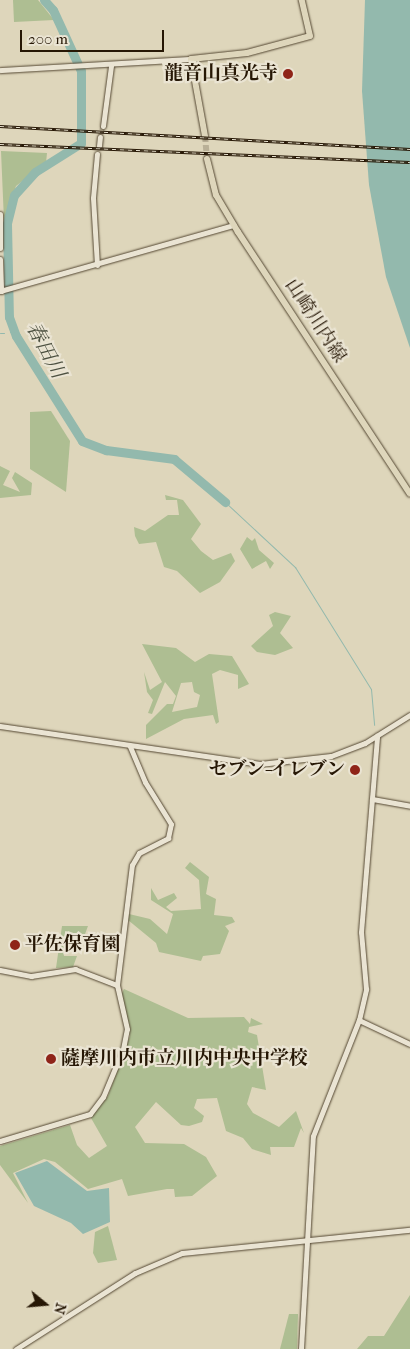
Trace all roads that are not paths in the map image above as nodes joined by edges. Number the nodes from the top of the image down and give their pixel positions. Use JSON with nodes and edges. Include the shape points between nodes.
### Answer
{"nodes":[{"id":1,"x":302,"y":0,"type":"edge"},
{"id":2,"x":190,"y":59,"type":"junction"},
{"id":3,"x":111,"y":66,"type":"junction"},
{"id":4,"x":0,"y":70,"type":"edge"},
{"id":5,"x":102,"y":126,"type":"tunnel mouth"},
{"id":6,"x":205,"y":136,"type":"tunnel mouth"},
{"id":7,"x":100,"y":137,"type":"tunnel mouth"},
{"id":8,"x":99,"y":146,"type":"dead end"},
{"id":9,"x":97,"y":154,"type":"dead end"},
{"id":10,"x":207,"y":159,"type":"tunnel mouth"},
{"id":11,"x":0,"y":214,"type":"edge"},
{"id":12,"x":234,"y":225,"type":"junction"},
{"id":13,"x":0,"y":248,"type":"edge"},
{"id":14,"x":0,"y":260,"type":"edge"},
{"id":15,"x":97,"y":265,"type":"junction"},
{"id":16,"x":2,"y":291,"type":"edge"},
{"id":17,"x":410,"y":494,"type":"edge"},
{"id":18,"x":410,"y":715,"type":"edge"},
{"id":19,"x":0,"y":726,"type":"edge"},
{"id":20,"x":377,"y":736,"type":"junction"},
{"id":21,"x":130,"y":746,"type":"junction"},
{"id":22,"x":372,"y":799,"type":"junction"},
{"id":23,"x":410,"y":806,"type":"edge"},
{"id":24,"x":0,"y":970,"type":"edge"},
{"id":25,"x":117,"y":985,"type":"junction"},
{"id":26,"x":359,"y":1020,"type":"junction"},
{"id":27,"x":410,"y":1044,"type":"edge"},
{"id":28,"x":0,"y":1141,"type":"edge"},
{"id":29,"x":410,"y":1230,"type":"edge"},
{"id":30,"x":306,"y":1240,"type":"junction"},
{"id":31,"x":16,"y":1349,"type":"edge"},
{"id":32,"x":301,"y":1349,"type":"edge"}],
"edges":[{"from":1,"to":2,"type":"main road","via":[[310,36],[246,53]]},
{"from":2,"to":3,"type":"street"},
{"from":2,"to":6,"type":"main road"},
{"from":3,"to":4,"type":"street"},
{"from":3,"to":5,"type":"street"},
{"from":7,"to":8,"type":"street"},
{"from":9,"to":15,"type":"street","via":[[93,198]]},
{"from":10,"to":12,"type":"main road","name":"山崎川内線","via":[[216,195]]},
{"from":11,"to":13,"type":"street"},
{"from":12,"to":15,"type":"street"},
{"from":12,"to":17,"type":"main road","name":"山崎川内線"},
{"from":14,"to":16,"type":"street"},
{"from":15,"to":16,"type":"street"},
{"from":18,"to":20,"type":"street"},
{"from":19,"to":21,"type":"street"},
{"from":20,"to":21,"type":"street","via":[[332,756],[283,763],[240,762]]},
{"from":20,"to":22,"type":"street"},
{"from":21,"to":25,"type":"street","via":[[151,794],[167,812],[171,828],[164,842],[139,853],[134,862]]},
{"from":22,"to":23,"type":"street"},
{"from":22,"to":26,"type":"street","via":[[361,932],[366,990]]},
{"from":24,"to":25,"type":"street","via":[[31,976],[75,969]]},
{"from":25,"to":28,"type":"street","via":[[126,1037],[98,1108],[82,1118]]},
{"from":26,"to":27,"type":"street"},
{"from":26,"to":30,"type":"street","via":[[314,1126]]},
{"from":29,"to":30,"type":"street"},
{"from":30,"to":31,"type":"street","via":[[198,1250],[164,1259]]},
{"from":30,"to":32,"type":"street"}]}
